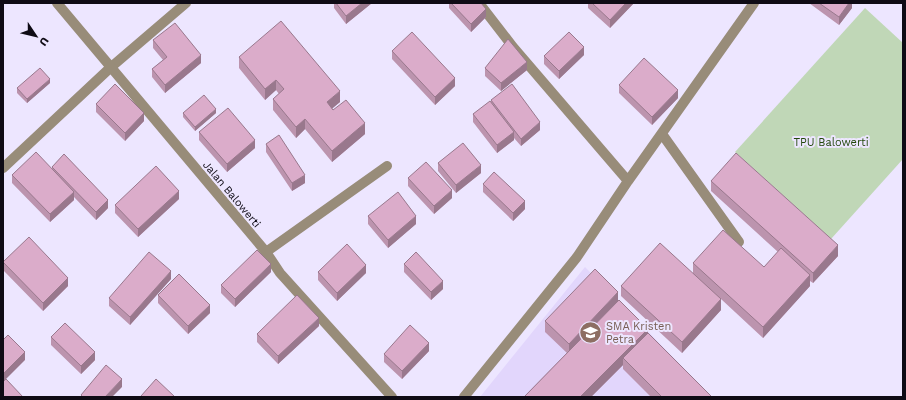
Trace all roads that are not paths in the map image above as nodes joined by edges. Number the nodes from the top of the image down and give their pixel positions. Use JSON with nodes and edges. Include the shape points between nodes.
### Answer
{"nodes":[{"id":1,"x":57,"y":3,"type":"edge"},
{"id":2,"x":186,"y":3,"type":"edge"},
{"id":3,"x":479,"y":3,"type":"edge"},
{"id":4,"x":754,"y":3,"type":"edge"},
{"id":5,"x":110,"y":68,"type":"junction"},
{"id":6,"x":662,"y":134,"type":"junction"},
{"id":7,"x":387,"y":166,"type":"dead end"},
{"id":8,"x":3,"y":168,"type":"edge"},
{"id":9,"x":628,"y":181,"type":"junction"},
{"id":10,"x":739,"y":242,"type":"edge"},
{"id":11,"x":266,"y":252,"type":"junction"},
{"id":12,"x":392,"y":397,"type":"edge"},
{"id":13,"x":464,"y":397,"type":"edge"}],
"edges":[{"from":1,"to":5,"type":"street","name":"Jalan Balowerti"},
{"from":2,"to":5,"type":"street"},
{"from":3,"to":9,"type":"street","via":[[513,47]]},
{"from":4,"to":6,"type":"street"},
{"from":5,"to":8,"type":"street"},
{"from":5,"to":11,"type":"street","name":"Jalan Balowerti"},
{"from":6,"to":9,"type":"street"},
{"from":6,"to":10,"type":"street"},
{"from":7,"to":11,"type":"street"},
{"from":9,"to":13,"type":"street","via":[[577,257]]},
{"from":11,"to":12,"type":"street","name":"Jalan Balowerti","via":[[280,272]]}]}
